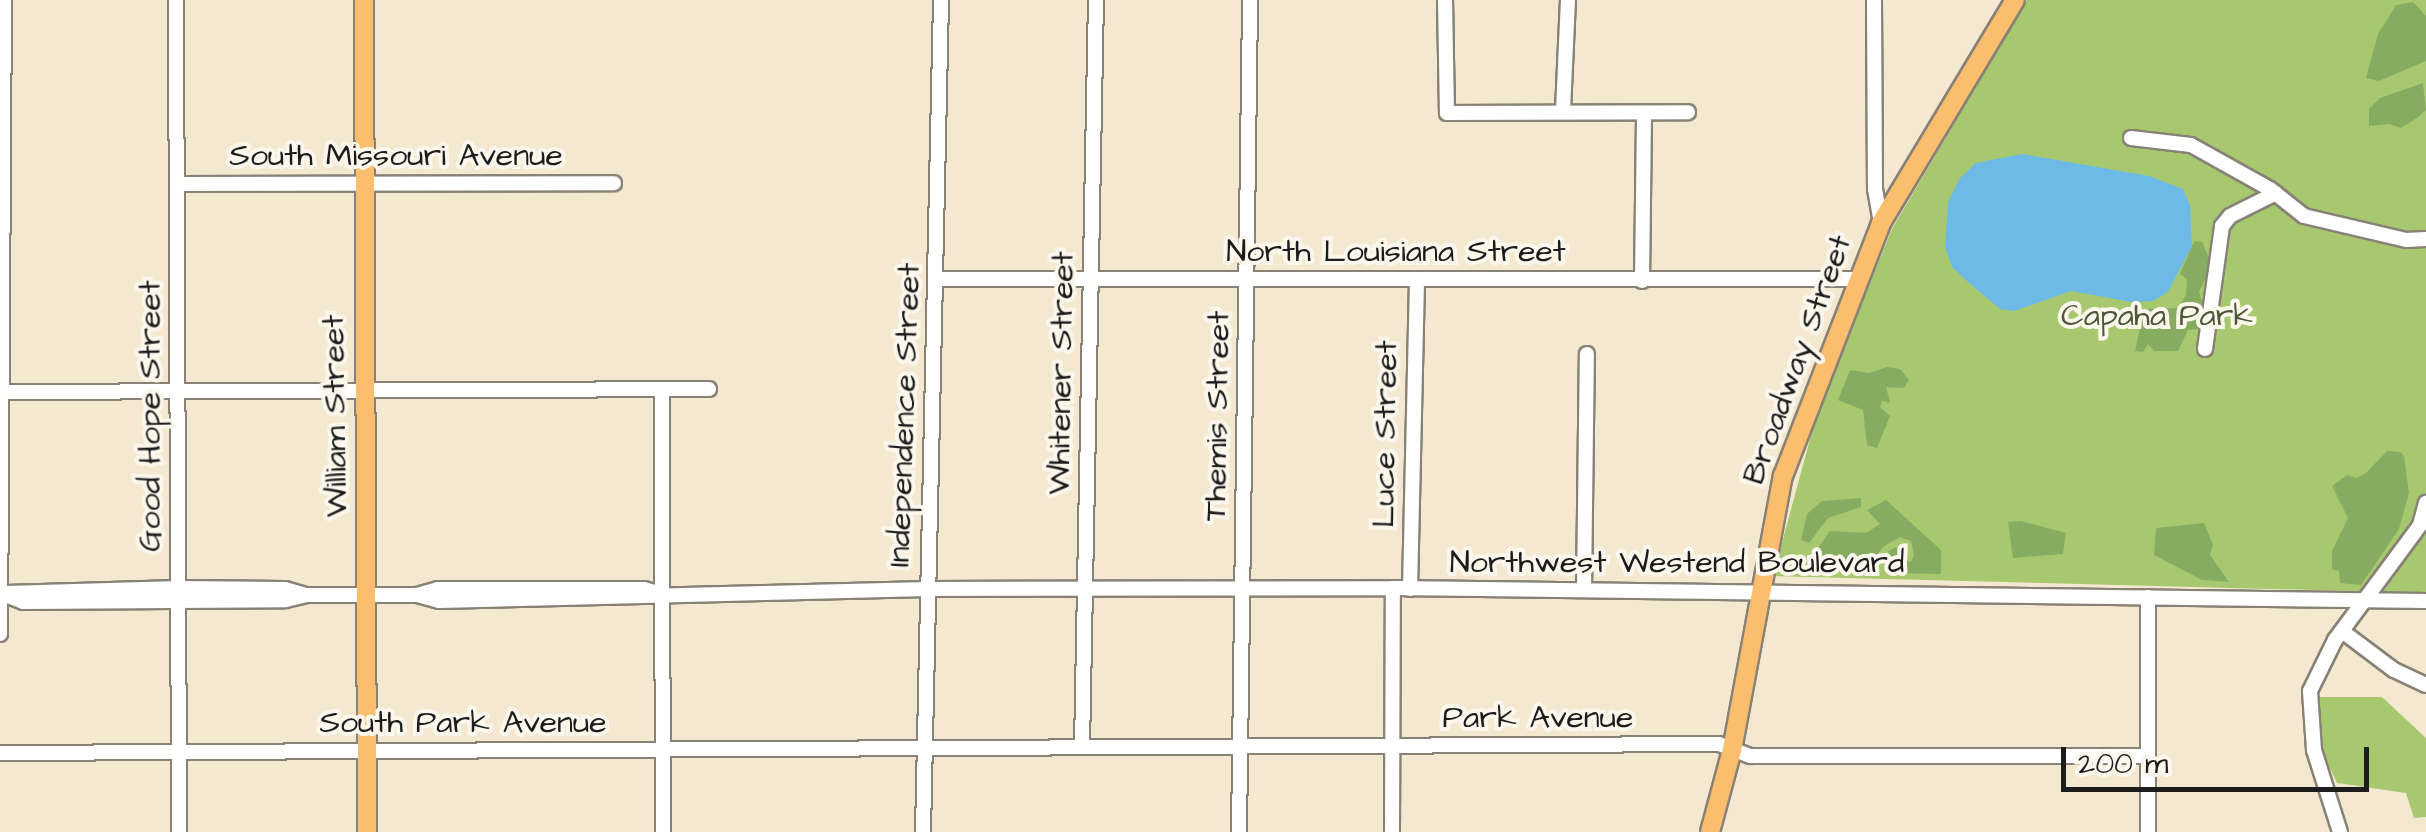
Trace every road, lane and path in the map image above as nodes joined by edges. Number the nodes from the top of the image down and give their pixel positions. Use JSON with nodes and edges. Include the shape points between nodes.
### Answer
{"nodes":[{"id":1,"x":4,"y":0,"type":"edge"},
{"id":2,"x":176,"y":0,"type":"edge"},
{"id":3,"x":364,"y":0,"type":"edge"},
{"id":4,"x":942,"y":0,"type":"edge"},
{"id":5,"x":1096,"y":0,"type":"edge"},
{"id":6,"x":1250,"y":0,"type":"edge"},
{"id":7,"x":1446,"y":0,"type":"edge"},
{"id":8,"x":1568,"y":0,"type":"edge"},
{"id":9,"x":1874,"y":0,"type":"edge"},
{"id":10,"x":2015,"y":0,"type":"edge"},
{"id":11,"x":1563,"y":110,"type":"junction"},
{"id":12,"x":1688,"y":112,"type":"dead end"},
{"id":13,"x":1644,"y":113,"type":"junction"},
{"id":14,"x":2131,"y":138,"type":"dead end"},
{"id":15,"x":614,"y":183,"type":"dead end"},
{"id":16,"x":178,"y":184,"type":"junction"},
{"id":17,"x":364,"y":186,"type":"junction"},
{"id":18,"x":2276,"y":193,"type":"junction"},
{"id":19,"x":2,"y":211,"type":"edge"},
{"id":20,"x":1880,"y":223,"type":"junction"},
{"id":21,"x":2426,"y":239,"type":"edge"},
{"id":22,"x":1092,"y":276,"type":"junction"},
{"id":23,"x":1247,"y":278,"type":"junction"},
{"id":24,"x":937,"y":279,"type":"junction"},
{"id":25,"x":1856,"y":279,"type":"junction"},
{"id":26,"x":1417,"y":281,"type":"junction"},
{"id":27,"x":1642,"y":281,"type":"junction"},
{"id":28,"x":2205,"y":350,"type":"dead end"},
{"id":29,"x":1,"y":353,"type":"edge"},
{"id":30,"x":1587,"y":354,"type":"dead end"},
{"id":31,"x":178,"y":389,"type":"junction"},
{"id":32,"x":662,"y":389,"type":"junction"},
{"id":33,"x":710,"y":389,"type":"dead end"},
{"id":34,"x":366,"y":390,"type":"junction"},
{"id":35,"x":2,"y":392,"type":"edge"},
{"id":36,"x":2425,"y":510,"type":"edge"},
{"id":37,"x":1084,"y":588,"type":"junction"},
{"id":38,"x":1393,"y":588,"type":"junction"},
{"id":39,"x":928,"y":589,"type":"junction"},
{"id":40,"x":1243,"y":589,"type":"junction"},
{"id":41,"x":1410,"y":589,"type":"junction"},
{"id":42,"x":1584,"y":590,"type":"junction"},
{"id":43,"x":1759,"y":590,"type":"junction"},
{"id":44,"x":0,"y":593,"type":"edge"},
{"id":45,"x":179,"y":594,"type":"junction"},
{"id":46,"x":663,"y":594,"type":"junction"},
{"id":47,"x":368,"y":596,"type":"junction"},
{"id":48,"x":2148,"y":597,"type":"junction"},
{"id":49,"x":2362,"y":600,"type":"junction"},
{"id":50,"x":2426,"y":601,"type":"edge"},
{"id":51,"x":2342,"y":631,"type":"junction"},
{"id":52,"x":0,"y":634,"type":"edge"},
{"id":53,"x":2426,"y":684,"type":"edge"},
{"id":54,"x":926,"y":745,"type":"junction"},
{"id":55,"x":1392,"y":746,"type":"junction"},
{"id":56,"x":1082,"y":747,"type":"junction"},
{"id":57,"x":1241,"y":748,"type":"junction"},
{"id":58,"x":367,"y":750,"type":"junction"},
{"id":59,"x":663,"y":750,"type":"junction"},
{"id":60,"x":1732,"y":750,"type":"junction"},
{"id":61,"x":179,"y":752,"type":"junction"},
{"id":62,"x":0,"y":753,"type":"edge"},
{"id":63,"x":2148,"y":756,"type":"junction"},
{"id":64,"x":179,"y":832,"type":"edge"},
{"id":65,"x":367,"y":832,"type":"edge"},
{"id":66,"x":663,"y":832,"type":"edge"},
{"id":67,"x":924,"y":832,"type":"edge"},
{"id":68,"x":1239,"y":832,"type":"edge"},
{"id":69,"x":1392,"y":832,"type":"edge"},
{"id":70,"x":1710,"y":832,"type":"edge"},
{"id":71,"x":2148,"y":832,"type":"edge"},
{"id":72,"x":2340,"y":832,"type":"edge"}],
"edges":[{"from":1,"to":19,"type":"street"},
{"from":2,"to":16,"type":"street","name":"Good Hope Street"},
{"from":3,"to":17,"type":"main road","name":"William Street"},
{"from":4,"to":24,"type":"street","name":"Independence Street"},
{"from":5,"to":22,"type":"street","name":"Whitener Street"},
{"from":6,"to":23,"type":"street","name":"Themis Street"},
{"from":7,"to":11,"type":"street","via":[[1447,112]]},
{"from":8,"to":11,"type":"street"},
{"from":9,"to":20,"type":"street"},
{"from":10,"to":20,"type":"main road","name":"Broadway Street"},
{"from":11,"to":13,"type":"street"},
{"from":12,"to":13,"type":"street"},
{"from":13,"to":27,"type":"street"},
{"from":14,"to":18,"type":"street","via":[[2191,145]]},
{"from":15,"to":17,"type":"street","name":"South Missouri Avenue"},
{"from":16,"to":17,"type":"street","name":"South Missouri Avenue"},
{"from":16,"to":31,"type":"street","name":"Good Hope Street"},
{"from":17,"to":34,"type":"main road","name":"William Street"},
{"from":18,"to":21,"type":"street","via":[[2304,216]]},
{"from":18,"to":28,"type":"street","via":[[2222,226]]},
{"from":19,"to":29,"type":"street"},
{"from":20,"to":25,"type":"main road","name":"Broadway Street"},
{"from":22,"to":23,"type":"street","name":"North Louisiana Street"},
{"from":22,"to":24,"type":"street","name":"North Louisiana Street"},
{"from":22,"to":37,"type":"street","name":"Whitener Street"},
{"from":23,"to":26,"type":"street","name":"North Louisiana Street"},
{"from":23,"to":40,"type":"street","name":"Themis Street"},
{"from":24,"to":39,"type":"street","name":"Independence Street"},
{"from":25,"to":27,"type":"street","name":"North Louisiana Street"},
{"from":25,"to":43,"type":"main road","name":"Broadway Street","via":[[1782,476]]},
{"from":26,"to":27,"type":"street","name":"North Louisiana Street"},
{"from":26,"to":41,"type":"street","name":"Luce Street"},
{"from":29,"to":35,"type":"street"},
{"from":30,"to":42,"type":"street"},
{"from":31,"to":34,"type":"street"},
{"from":31,"to":35,"type":"street"},
{"from":31,"to":45,"type":"street","name":"Good Hope Street"},
{"from":32,"to":33,"type":"street"},
{"from":32,"to":34,"type":"street"},
{"from":32,"to":46,"type":"street"},
{"from":34,"to":47,"type":"main road","name":"William Street"},
{"from":35,"to":44,"type":"street"},
{"from":36,"to":49,"type":"street","via":[[2406,547]]},
{"from":37,"to":39,"type":"street","name":"Northwest Westend Boulevard"},
{"from":37,"to":40,"type":"street","name":"Northwest Westend Boulevard"},
{"from":37,"to":56,"type":"street","name":"Whitener Street"},
{"from":38,"to":40,"type":"street","name":"Northwest Westend Boulevard"},
{"from":38,"to":41,"type":"street","name":"Northwest Westend Boulevard"},
{"from":38,"to":55,"type":"street"},
{"from":39,"to":46,"type":"street","name":"Northwest Westend Boulevard"},
{"from":39,"to":54,"type":"street","name":"Independence Street"},
{"from":40,"to":57,"type":"street","name":"Themis Street"},
{"from":41,"to":42,"type":"street","name":"Northwest Westend Boulevard"},
{"from":42,"to":43,"type":"street","name":"Northwest Westend Boulevard"},
{"from":43,"to":48,"type":"street","name":"Northwest Westend Boulevard"},
{"from":43,"to":60,"type":"main road","name":"Broadway Street"},
{"from":44,"to":45,"type":"street","name":"Northwest Westend Boulevard","via":[[22,602]]},
{"from":44,"to":52,"type":"street"},
{"from":45,"to":47,"type":"street","name":"Northwest Westend Boulevard"},
{"from":45,"to":61,"type":"street","name":"Good Hope Street"},
{"from":46,"to":47,"type":"street","name":"Northwest Westend Boulevard","via":[[644,588],[475,589]]},
{"from":46,"to":59,"type":"street"},
{"from":47,"to":58,"type":"main road","name":"William Street"},
{"from":48,"to":49,"type":"street","name":"Northwest Westend Boulevard"},
{"from":48,"to":63,"type":"street"},
{"from":49,"to":50,"type":"street","name":"Northwest Westend Boulevard"},
{"from":49,"to":51,"type":"street"},
{"from":51,"to":53,"type":"street","via":[[2394,670]]},
{"from":51,"to":72,"type":"street","via":[[2310,691],[2314,750]]},
{"from":54,"to":56,"type":"street","name":"Park Avenue"},
{"from":54,"to":59,"type":"street","name":"South Park Avenue"},
{"from":54,"to":67,"type":"street","name":"Independence Street"},
{"from":55,"to":57,"type":"street","name":"Park Avenue"},
{"from":55,"to":60,"type":"street","name":"Park Avenue","via":[[1719,744]]},
{"from":55,"to":69,"type":"street"},
{"from":56,"to":57,"type":"street","name":"Park Avenue"},
{"from":57,"to":68,"type":"street","name":"Themis Street"},
{"from":58,"to":59,"type":"street","name":"South Park Avenue"},
{"from":58,"to":61,"type":"street","name":"South Park Avenue"},
{"from":58,"to":65,"type":"main road","name":"William Street"},
{"from":59,"to":66,"type":"street"},
{"from":60,"to":63,"type":"street","name":"Park Avenue","via":[[1751,756]]},
{"from":60,"to":70,"type":"main road","name":"Broadway Street"},
{"from":61,"to":62,"type":"street","name":"South Park Avenue"},
{"from":61,"to":64,"type":"street","name":"Good Hope Street"},
{"from":63,"to":71,"type":"street"}]}
